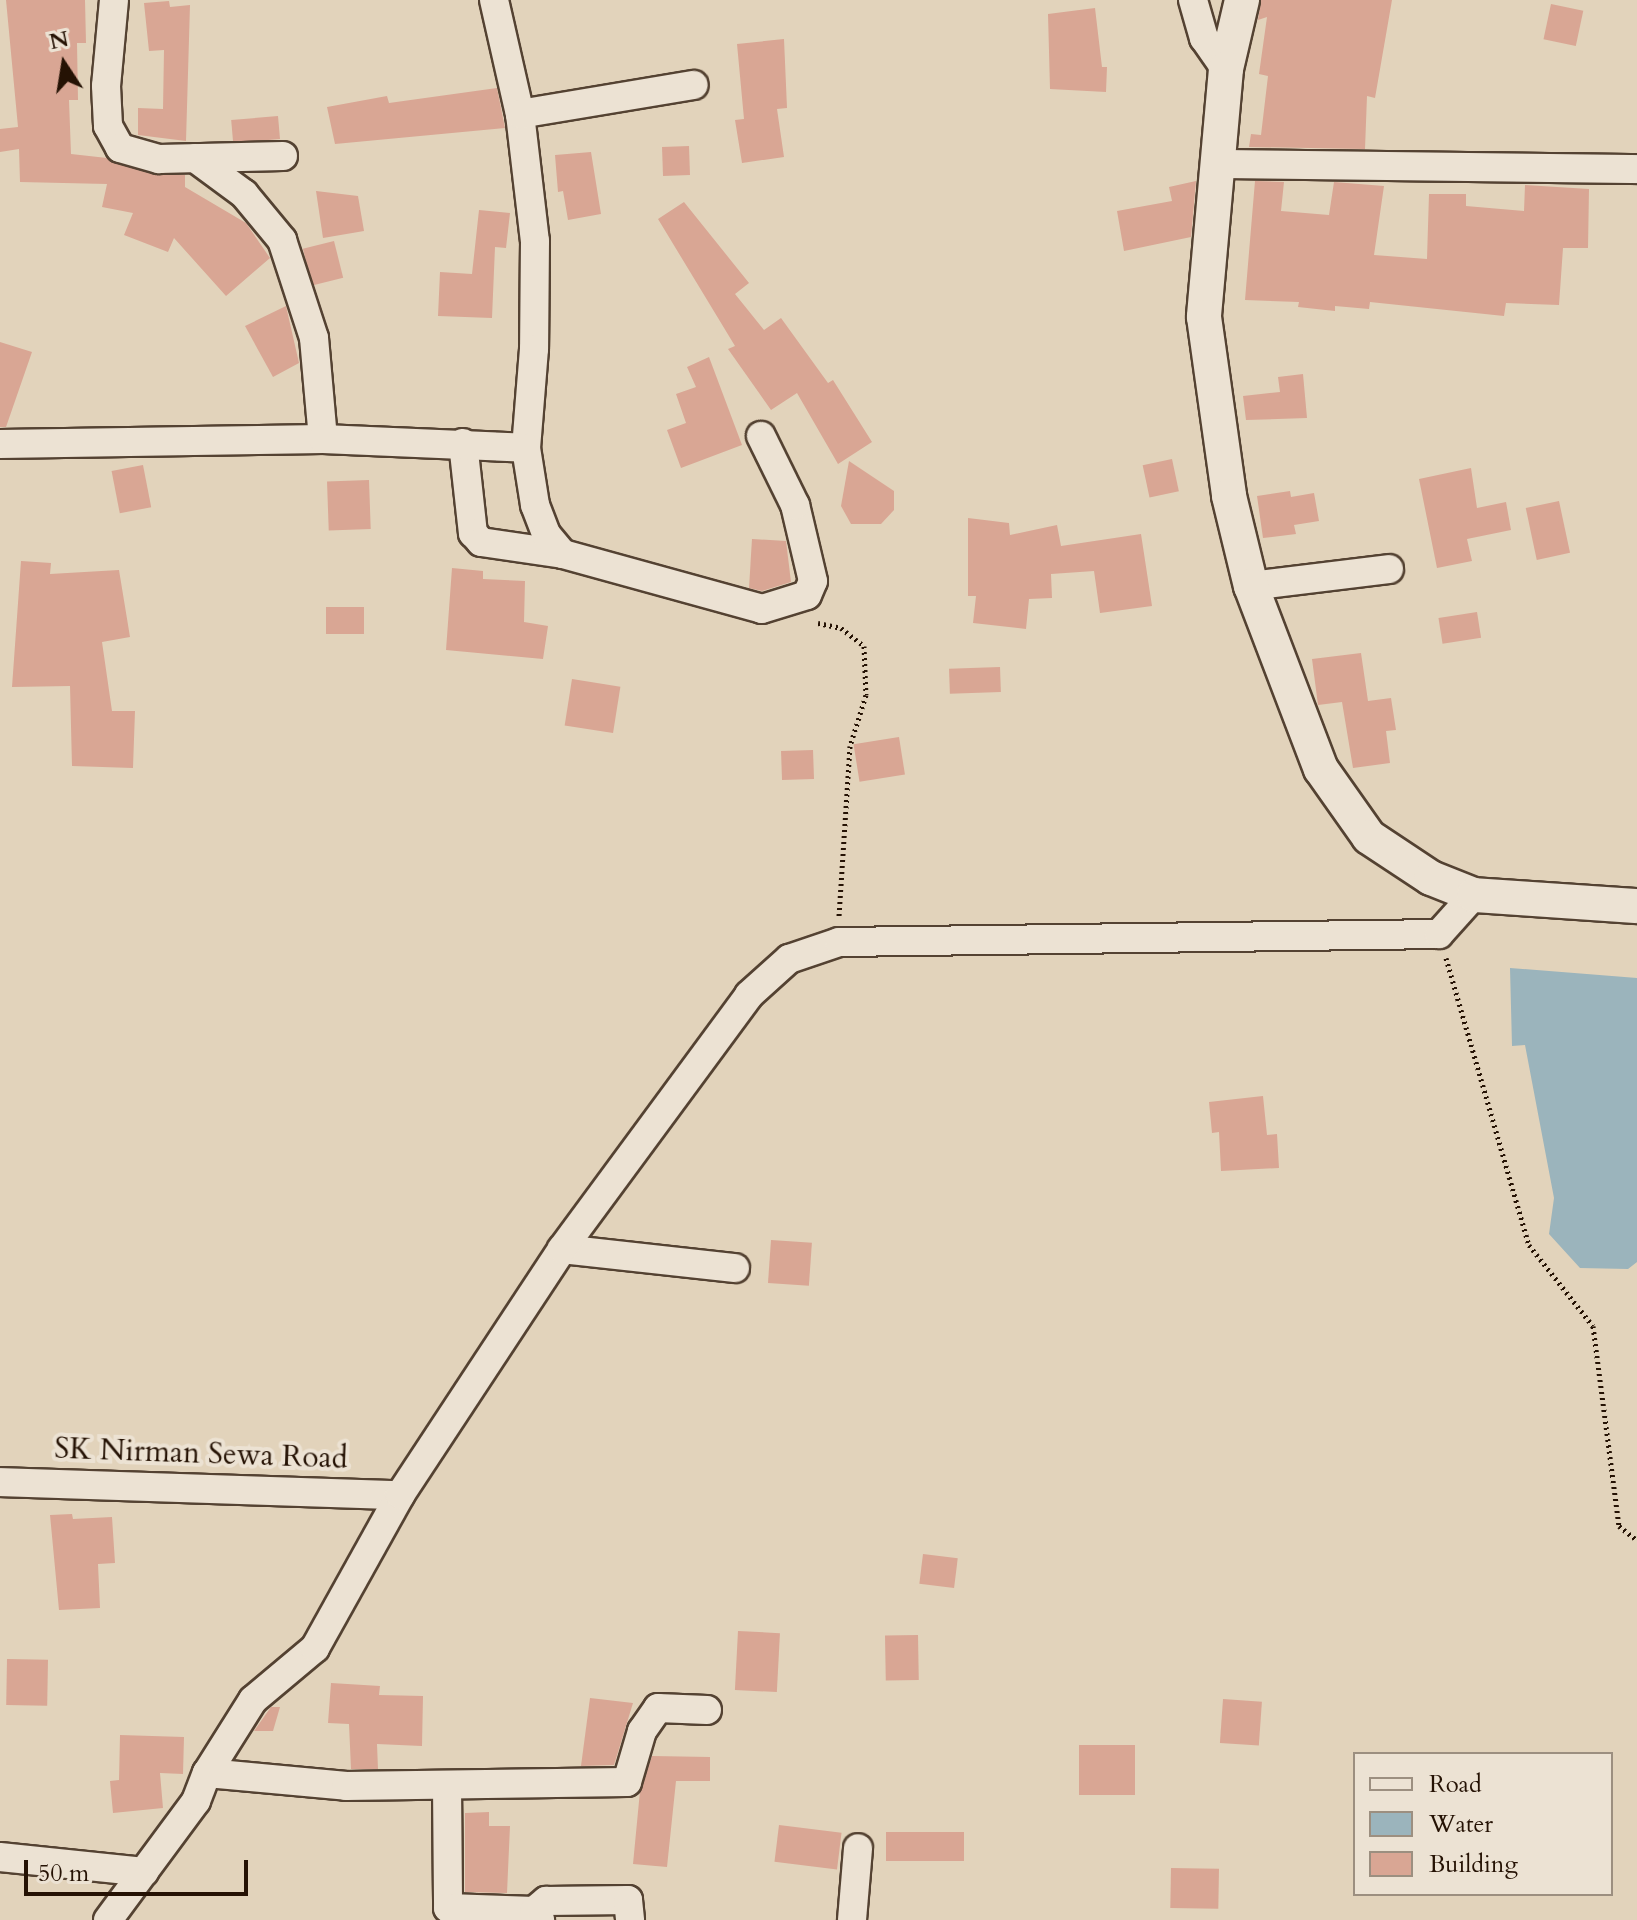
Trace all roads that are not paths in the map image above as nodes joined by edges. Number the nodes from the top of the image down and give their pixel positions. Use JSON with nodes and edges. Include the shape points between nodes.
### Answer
{"nodes":[{"id":1,"x":114,"y":0,"type":"edge"},
{"id":2,"x":494,"y":0,"type":"edge"},
{"id":3,"x":1193,"y":0,"type":"edge"},
{"id":4,"x":1242,"y":0,"type":"edge"},
{"id":5,"x":1226,"y":69,"type":"junction"},
{"id":6,"x":694,"y":85,"type":"dead end"},
{"id":7,"x":520,"y":114,"type":"junction"},
{"id":8,"x":283,"y":156,"type":"dead end"},
{"id":9,"x":195,"y":158,"type":"junction"},
{"id":10,"x":1218,"y":164,"type":"junction"},
{"id":11,"x":1637,"y":169,"type":"edge"},
{"id":12,"x":761,"y":436,"type":"dead end"},
{"id":13,"x":323,"y":439,"type":"junction"},
{"id":14,"x":463,"y":443,"type":"junction"},
{"id":15,"x":0,"y":444,"type":"edge"},
{"id":16,"x":526,"y":448,"type":"junction"},
{"id":17,"x":563,"y":554,"type":"junction"},
{"id":18,"x":1389,"y":569,"type":"dead end"},
{"id":19,"x":1251,"y":586,"type":"junction"},
{"id":20,"x":1474,"y":895,"type":"junction"},
{"id":21,"x":1637,"y":906,"type":"edge"},
{"id":22,"x":562,"y":1249,"type":"junction"},
{"id":23,"x":735,"y":1268,"type":"dead end"},
{"id":24,"x":0,"y":1482,"type":"edge"},
{"id":25,"x":400,"y":1495,"type":"junction"},
{"id":26,"x":707,"y":1710,"type":"dead end"},
{"id":27,"x":207,"y":1773,"type":"junction"},
{"id":28,"x":447,"y":1785,"type":"junction"},
{"id":29,"x":858,"y":1848,"type":"dead end"},
{"id":30,"x":0,"y":1857,"type":"edge"},
{"id":31,"x":144,"y":1872,"type":"junction"},
{"id":32,"x":537,"y":1915,"type":"edge"},
{"id":33,"x":108,"y":1920,"type":"edge"},
{"id":34,"x":630,"y":1920,"type":"edge"},
{"id":35,"x":852,"y":1920,"type":"edge"}],
"edges":[{"from":1,"to":9,"type":"street","via":[[108,126],[120,148],[139,157]]},
{"from":2,"to":7,"type":"street"},
{"from":3,"to":5,"type":"street","via":[[1204,38]]},
{"from":4,"to":5,"type":"street"},
{"from":5,"to":10,"type":"street"},
{"from":6,"to":7,"type":"street"},
{"from":7,"to":16,"type":"street","via":[[535,241]]},
{"from":8,"to":9,"type":"street"},
{"from":9,"to":13,"type":"street","via":[[244,194],[282,240],[314,338]]},
{"from":10,"to":11,"type":"street"},
{"from":10,"to":19,"type":"street","via":[[1204,317],[1229,496]]},
{"from":12,"to":17,"type":"street","via":[[795,505],[812,565],[807,595],[762,609]]},
{"from":13,"to":14,"type":"street"},
{"from":13,"to":15,"type":"street"},
{"from":14,"to":16,"type":"street"},
{"from":14,"to":17,"type":"street","via":[[473,533],[481,542]]},
{"from":16,"to":17,"type":"street","via":[[535,505],[546,534]]},
{"from":18,"to":19,"type":"street"},
{"from":19,"to":20,"type":"street","via":[[1321,769],[1369,837],[1431,878]]},
{"from":20,"to":21,"type":"street"},
{"from":20,"to":22,"type":"street","via":[[1439,934],[839,942],[789,959],[749,995]]},
{"from":22,"to":23,"type":"street"},
{"from":22,"to":25,"type":"street"},
{"from":24,"to":25,"type":"street","name":"SK Nirman Sewa Road"},
{"from":25,"to":27,"type":"street","via":[[315,1648],[253,1700]]},
{"from":26,"to":28,"type":"street","via":[[658,1708],[642,1731],[627,1782]]},
{"from":27,"to":28,"type":"street","via":[[346,1786]]},
{"from":27,"to":31,"type":"street","via":[[196,1801]]},
{"from":28,"to":32,"type":"street","via":[[448,1908]]},
{"from":29,"to":35,"type":"street"},
{"from":30,"to":31,"type":"street"},
{"from":31,"to":33,"type":"street"},
{"from":32,"to":34,"type":"street","via":[[546,1901],[628,1900]]}]}
